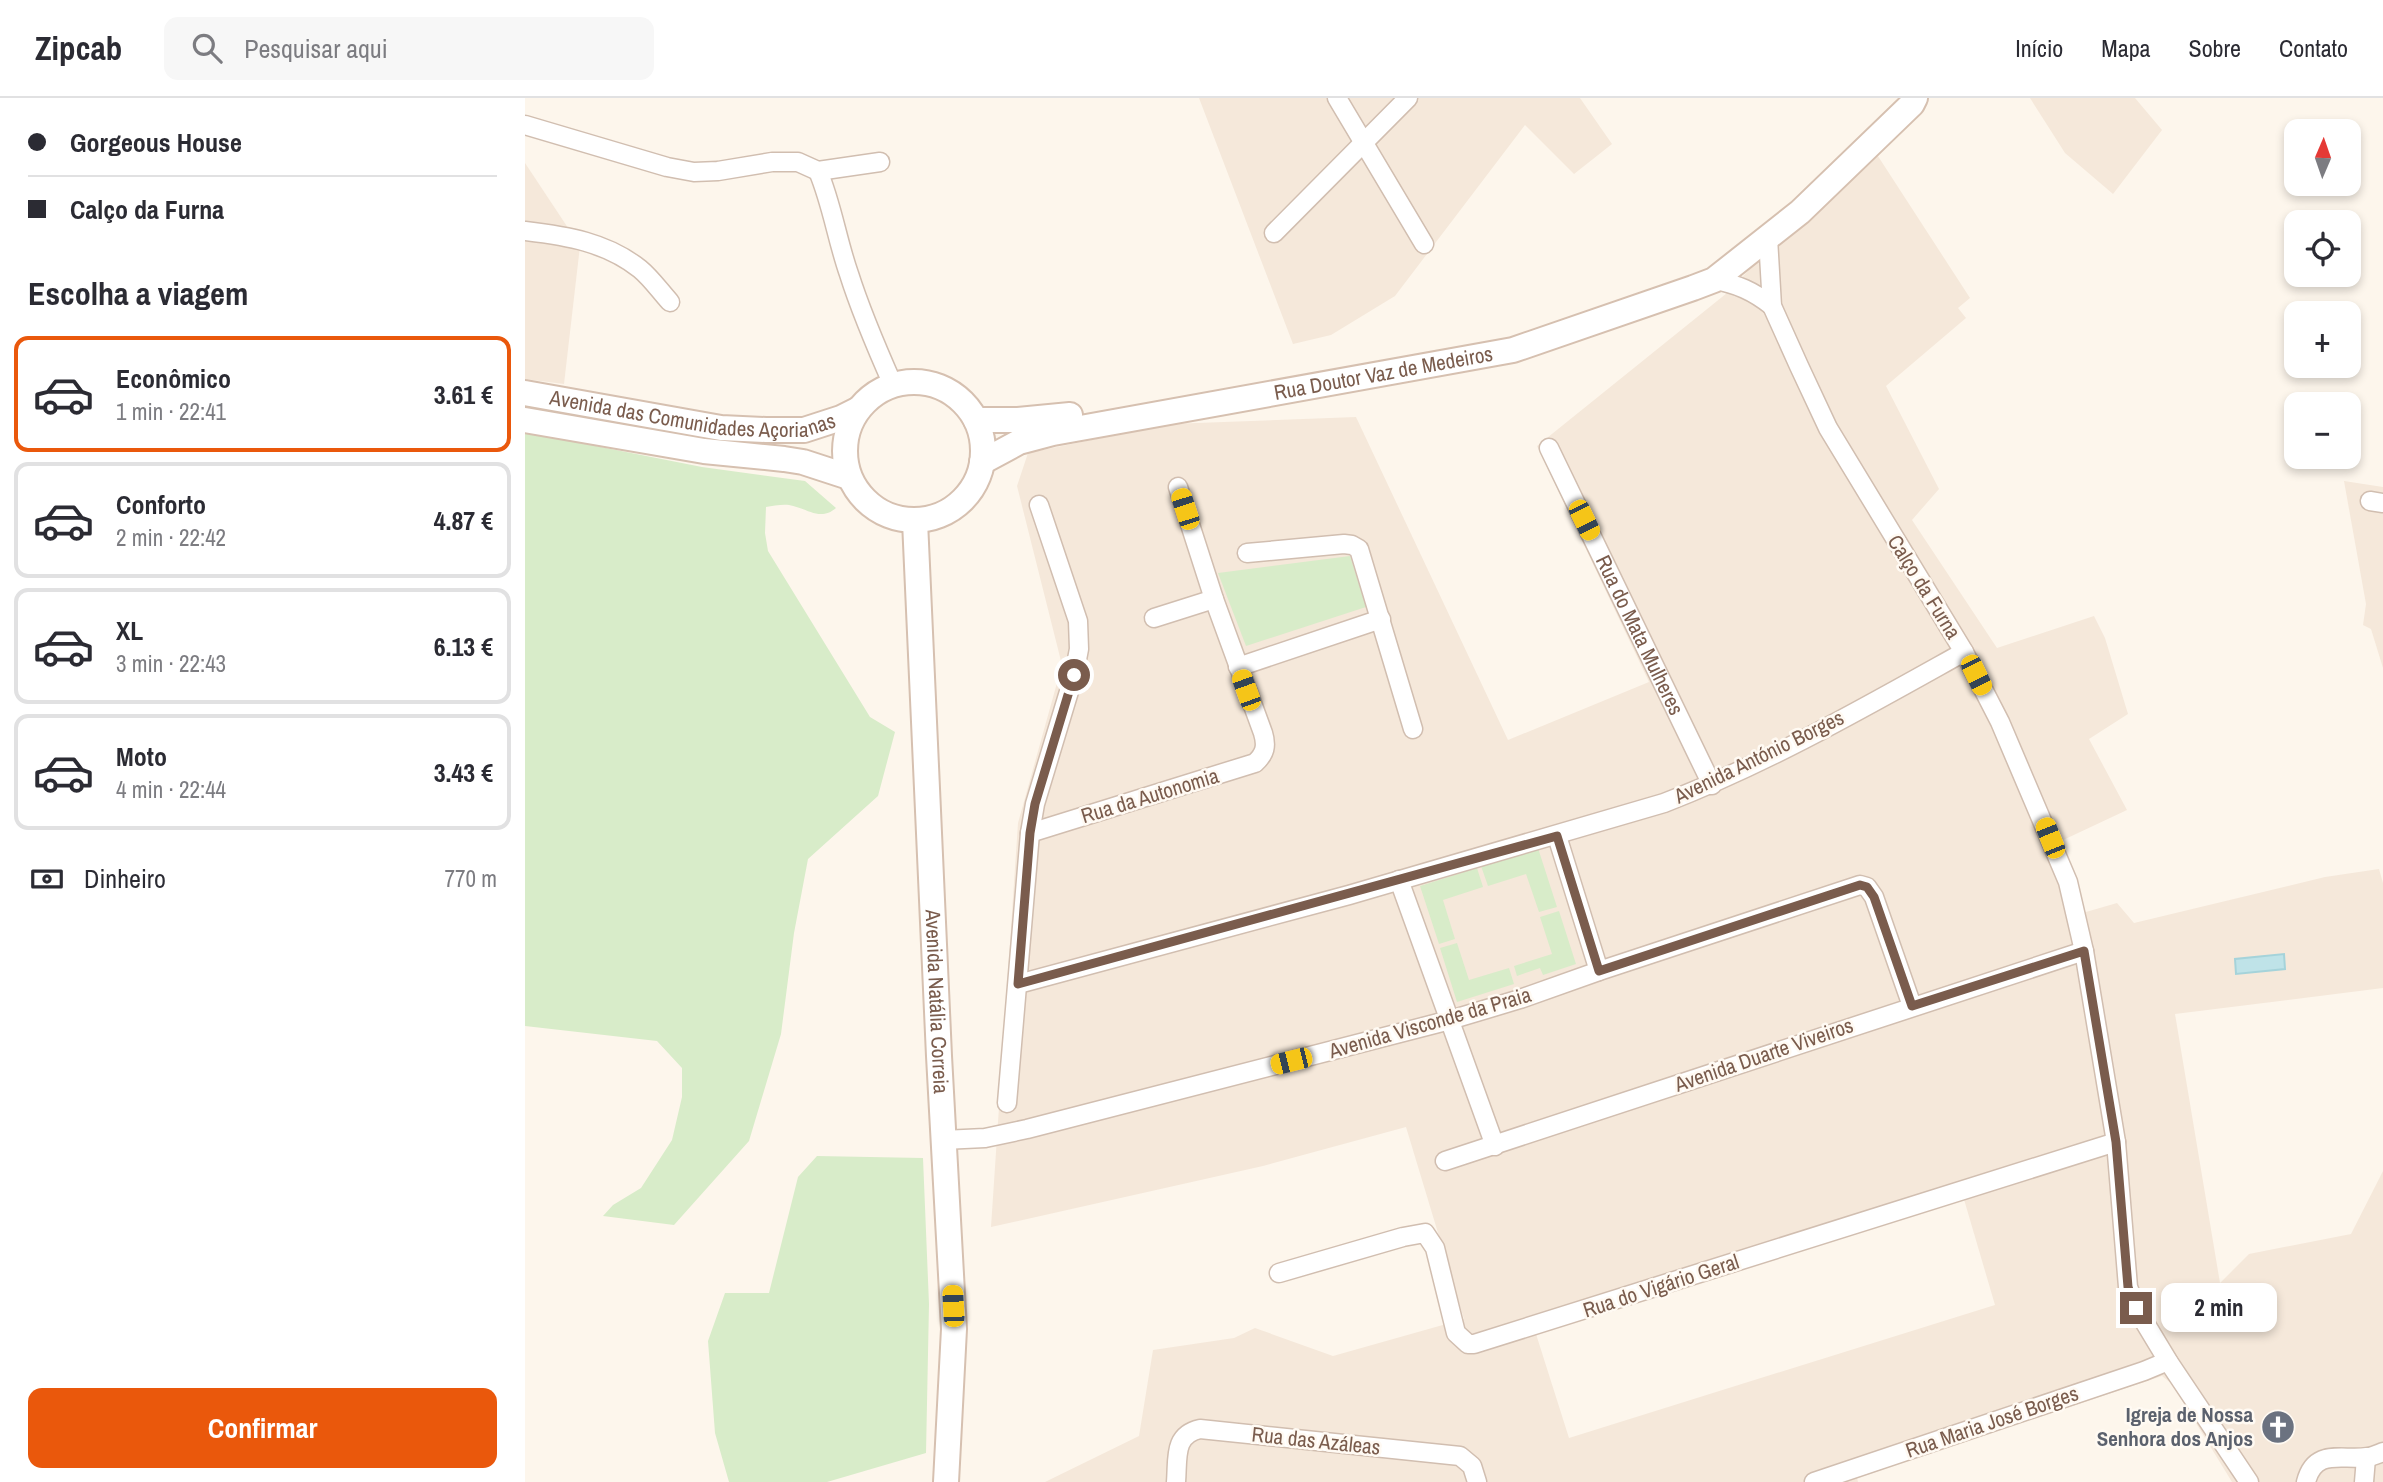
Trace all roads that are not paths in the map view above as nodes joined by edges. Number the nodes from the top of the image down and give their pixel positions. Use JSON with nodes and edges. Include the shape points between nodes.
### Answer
{"nodes":[{"id":1,"x":1337,"y":98,"type":"edge"},
{"id":2,"x":1408,"y":98,"type":"edge"},
{"id":3,"x":1897,"y":98,"type":"edge"},
{"id":4,"x":1915,"y":98,"type":"edge"},
{"id":5,"x":525,"y":125,"type":"edge"},
{"id":6,"x":1365,"y":141,"type":"junction"},
{"id":7,"x":880,"y":162,"type":"dead end"},
{"id":8,"x":818,"y":171,"type":"junction"},
{"id":9,"x":1765,"y":230,"type":"junction"},
{"id":10,"x":525,"y":231,"type":"edge"},
{"id":11,"x":1274,"y":233,"type":"dead end"},
{"id":12,"x":1424,"y":244,"type":"dead end"},
{"id":13,"x":1714,"y":280,"type":"junction"},
{"id":14,"x":670,"y":302,"type":"dead end"},
{"id":15,"x":1772,"y":306,"type":"junction"},
{"id":16,"x":893,"y":385,"type":"junction"},
{"id":17,"x":525,"y":393,"type":"edge"},
{"id":18,"x":857,"y":411,"type":"junction"},
{"id":19,"x":525,"y":420,"type":"edge"},
{"id":20,"x":976,"y":420,"type":"junction"},
{"id":21,"x":1549,"y":448,"type":"dead end"},
{"id":22,"x":982,"y":462,"type":"junction"},
{"id":23,"x":849,"y":477,"type":"junction"},
{"id":24,"x":1178,"y":487,"type":"dead end"},
{"id":25,"x":1039,"y":505,"type":"dead end"},
{"id":26,"x":915,"y":520,"type":"junction"},
{"id":27,"x":1247,"y":553,"type":"dead end"},
{"id":28,"x":1214,"y":599,"type":"junction"},
{"id":29,"x":1154,"y":618,"type":"dead end"},
{"id":30,"x":1381,"y":619,"type":"junction"},
{"id":31,"x":1964,"y":652,"type":"junction"},
{"id":32,"x":1238,"y":667,"type":"junction"},
{"id":33,"x":1413,"y":729,"type":"dead end"},
{"id":34,"x":1712,"y":785,"type":"junction"},
{"id":35,"x":1030,"y":833,"type":"junction"},
{"id":36,"x":1557,"y":836,"type":"junction"},
{"id":37,"x":1399,"y":880,"type":"junction"},
{"id":38,"x":2084,"y":951,"type":"junction"},
{"id":39,"x":1599,"y":971,"type":"junction"},
{"id":40,"x":1018,"y":984,"type":"junction"},
{"id":41,"x":1912,"y":1006,"type":"junction"},
{"id":42,"x":1450,"y":1020,"type":"junction"},
{"id":43,"x":1007,"y":1103,"type":"dead end"},
{"id":44,"x":943,"y":1140,"type":"junction"},
{"id":45,"x":2116,"y":1142,"type":"junction"},
{"id":46,"x":1495,"y":1146,"type":"junction"},
{"id":47,"x":1445,"y":1161,"type":"dead end"},
{"id":48,"x":1279,"y":1273,"type":"dead end"},
{"id":49,"x":2168,"y":1361,"type":"junction"},
{"id":50,"x":2375,"y":1455,"type":"edge"},
{"id":51,"x":946,"y":1482,"type":"edge"},
{"id":52,"x":1176,"y":1482,"type":"edge"},
{"id":53,"x":1477,"y":1482,"type":"edge"},
{"id":54,"x":1814,"y":1482,"type":"edge"},
{"id":55,"x":2249,"y":1482,"type":"edge"},
{"id":56,"x":2306,"y":1482,"type":"edge"},
{"id":57,"x":2364,"y":1482,"type":"edge"}],
"edges":[{"from":1,"to":6,"type":"street"},
{"from":2,"to":6,"type":"street"},
{"from":3,"to":9,"type":"street"},
{"from":4,"to":9,"type":"street","via":[[1809,203]]},
{"from":5,"to":8,"type":"street","via":[[694,172],[772,162],[798,162]]},
{"from":6,"to":11,"type":"street"},
{"from":6,"to":12,"type":"street"},
{"from":7,"to":8,"type":"street"},
{"from":8,"to":16,"type":"street","via":[[848,273]]},
{"from":9,"to":13,"type":"street","name":"Rua Doutor Vaz de Medeiros"},
{"from":9,"to":15,"type":"street","name":"Calço da Furna"},
{"from":9,"to":20,"type":"street","name":"Rua Doutor Vaz de Medeiros","via":[[1689,277],[1508,340],[1054,418]]},
{"from":10,"to":14,"type":"street","via":[[569,236],[609,249],[641,270]]},
{"from":13,"to":15,"type":"street","via":[[1748,289]]},
{"from":13,"to":22,"type":"street","name":"Rua Doutor Vaz de Medeiros","via":[[1513,350],[1053,433],[1019,442]]},
{"from":15,"to":31,"type":"street","name":"Calço da Furna","via":[[1828,428]]},
{"from":16,"to":18,"type":"street"},
{"from":16,"to":20,"type":"street","via":[[931,384],[965,404]]},
{"from":17,"to":18,"type":"street","name":"Avenida das Comunidades Açorianas","via":[[721,428],[804,430]]},
{"from":18,"to":23,"type":"street","via":[[845,443]]},
{"from":19,"to":23,"type":"street","name":"Avenida das Comunidades Açorianas","via":[[704,451],[784,458]]},
{"from":20,"to":22,"type":"street"},
{"from":21,"to":34,"type":"street","name":"Rua do Mata Mulheres"},
{"from":22,"to":26,"type":"street","via":[[978,477],[960,503],[939,516]]},
{"from":23,"to":26,"type":"street","via":[[868,504],[898,519]]},
{"from":24,"to":28,"type":"street"},
{"from":25,"to":35,"type":"street","via":[[1078,621],[1079,649]]},
{"from":26,"to":44,"type":"street","name":"Avenida Natália Correia"},
{"from":27,"to":30,"type":"street","via":[[1352,545],[1364,560]]},
{"from":28,"to":29,"type":"street"},
{"from":28,"to":32,"type":"street"},
{"from":30,"to":32,"type":"street"},
{"from":30,"to":33,"type":"street"},
{"from":31,"to":34,"type":"street","name":"Avenida António Borges"},
{"from":31,"to":38,"type":"street","name":"Calço da Furna","via":[[2005,734],[2068,882]]},
{"from":32,"to":35,"type":"street","name":"Rua da Autonomia","via":[[1263,733],[1265,751],[1255,763]]},
{"from":34,"to":36,"type":"street","name":"Avenida António Borges"},
{"from":35,"to":40,"type":"street"},
{"from":36,"to":37,"type":"street","name":"Avenida António Borges"},
{"from":36,"to":39,"type":"street"},
{"from":37,"to":40,"type":"street","name":"Avenida António Borges"},
{"from":37,"to":42,"type":"street"},
{"from":38,"to":41,"type":"street","name":"Avenida Duarte Viveiros"},
{"from":38,"to":45,"type":"street","name":"Calço da Furna"},
{"from":39,"to":41,"type":"street","name":"Avenida Visconde da Praia","via":[[1860,885],[1874,897]]},
{"from":39,"to":42,"type":"street","name":"Avenida Visconde da Praia"},
{"from":40,"to":43,"type":"street"},
{"from":41,"to":46,"type":"street","name":"Avenida Duarte Viveiros"},
{"from":42,"to":44,"type":"street","name":"Avenida Visconde da Praia","via":[[1027,1129]]},
{"from":42,"to":46,"type":"street"},
{"from":44,"to":51,"type":"street","name":"Avenida Natália Correia","via":[[954,1329]]},
{"from":45,"to":48,"type":"street","name":"Rua do Vigário Geral","via":[[1474,1344],[1456,1333],[1435,1248],[1425,1233]]},
{"from":45,"to":49,"type":"street","name":"Calço da Furna","via":[[2128,1287]]},
{"from":46,"to":47,"type":"street","name":"Avenida Duarte Viveiros"},
{"from":49,"to":54,"type":"street","name":"Rua Maria José Borges"},
{"from":49,"to":55,"type":"street","name":"Calço da Furna"},
{"from":50,"to":56,"type":"street","via":[[2321,1461]]},
{"from":50,"to":57,"type":"street"},
{"from":52,"to":53,"type":"street","name":"Rua das Azáleas","via":[[1179,1444],[1190,1431],[1200,1429],[1459,1456],[1472,1466]]}]}
